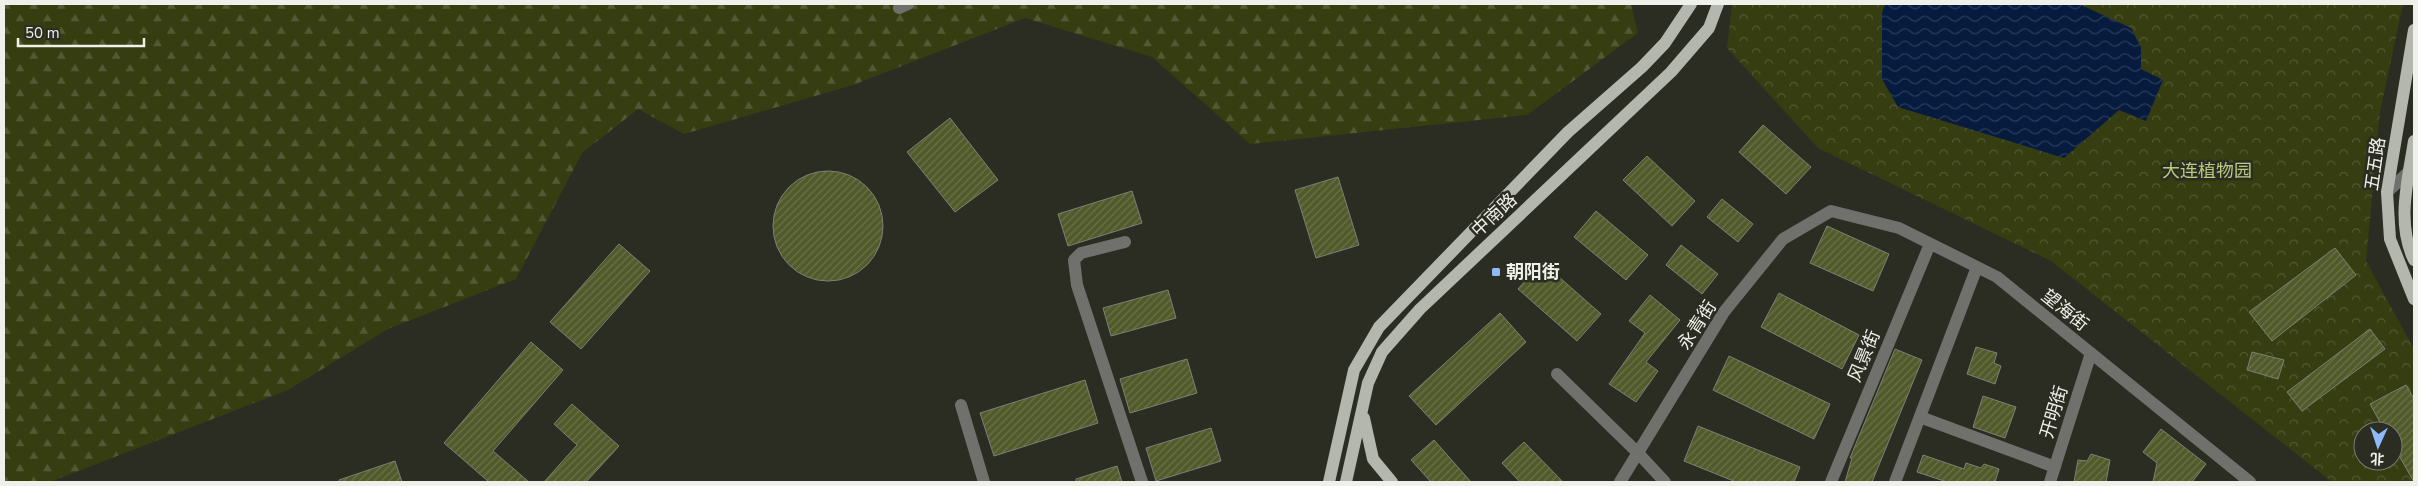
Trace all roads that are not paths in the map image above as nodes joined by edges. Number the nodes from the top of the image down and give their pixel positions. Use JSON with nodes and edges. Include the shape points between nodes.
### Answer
{"nodes":[{"id":1,"x":1691,"y":4,"type":"edge"},
{"id":2,"x":1718,"y":4,"type":"edge"},
{"id":3,"x":2414,"y":30,"type":"edge"},
{"id":4,"x":2414,"y":141,"type":"edge"},
{"id":5,"x":2412,"y":168,"type":"edge"},
{"id":6,"x":2387,"y":192,"type":"junction"},
{"id":7,"x":1831,"y":211,"type":"joint"},
{"id":8,"x":1125,"y":242,"type":"dead end"},
{"id":9,"x":1930,"y":244,"type":"junction"},
{"id":10,"x":2414,"y":260,"type":"edge"},
{"id":11,"x":1977,"y":267,"type":"junction"},
{"id":12,"x":2414,"y":299,"type":"edge"},
{"id":13,"x":2091,"y":353,"type":"junction"},
{"id":14,"x":1557,"y":374,"type":"dead end"},
{"id":15,"x":1364,"y":403,"type":"junction"},
{"id":16,"x":961,"y":405,"type":"dead end"},
{"id":17,"x":1920,"y":417,"type":"junction"},
{"id":18,"x":1638,"y":453,"type":"junction"},
{"id":19,"x":2055,"y":467,"type":"junction"},
{"id":20,"x":984,"y":482,"type":"edge"},
{"id":21,"x":1142,"y":482,"type":"edge"},
{"id":22,"x":1329,"y":482,"type":"edge"},
{"id":23,"x":1346,"y":482,"type":"edge"},
{"id":24,"x":1392,"y":482,"type":"edge"},
{"id":25,"x":1620,"y":482,"type":"edge"},
{"id":26,"x":1665,"y":482,"type":"edge"},
{"id":27,"x":1830,"y":482,"type":"edge"},
{"id":28,"x":1895,"y":482,"type":"edge"},
{"id":29,"x":2050,"y":482,"type":"edge"},
{"id":30,"x":2250,"y":482,"type":"edge"}],
"edges":[{"from":1,"to":22,"type":"main road","via":[[1665,43],[1642,68],[1568,132],[1379,327],[1354,370]]},
{"from":2,"to":15,"type":"main road","name":"中南路","via":[[1709,28],[1671,72],[1395,336],[1382,352],[1368,383]]},
{"from":3,"to":6,"type":"main road","name":"五五路"},
{"from":4,"to":5,"type":"main road","name":"五五路"},
{"from":5,"to":6,"type":"street"},
{"from":5,"to":10,"type":"main road","name":"五五路","via":[[2404,208]]},
{"from":6,"to":12,"type":"main road","name":"五五路","via":[[2390,239]]},
{"from":7,"to":9,"type":"street","name":"望海街","via":[[1899,228]]},
{"from":7,"to":18,"type":"street","name":"永青街","via":[[1783,239],[1730,305]]},
{"from":8,"to":21,"type":"street","via":[[1081,253],[1074,260],[1077,286]]},
{"from":9,"to":11,"type":"street","name":"望海街"},
{"from":9,"to":27,"type":"street","name":"风景街"},
{"from":11,"to":13,"type":"street","name":"望海街","via":[[1996,277]]},
{"from":11,"to":17,"type":"street"},
{"from":13,"to":19,"type":"street","name":"开明街"},
{"from":13,"to":30,"type":"street","name":"望海街"},
{"from":14,"to":18,"type":"street"},
{"from":15,"to":23,"type":"main road","name":"中南路"},
{"from":15,"to":24,"type":"main road","via":[[1364,423],[1373,459]]},
{"from":16,"to":20,"type":"street"},
{"from":17,"to":19,"type":"street"},
{"from":17,"to":28,"type":"street"},
{"from":18,"to":25,"type":"street","name":"永青街"},
{"from":18,"to":26,"type":"street"},
{"from":19,"to":29,"type":"street","name":"开明街"}]}
